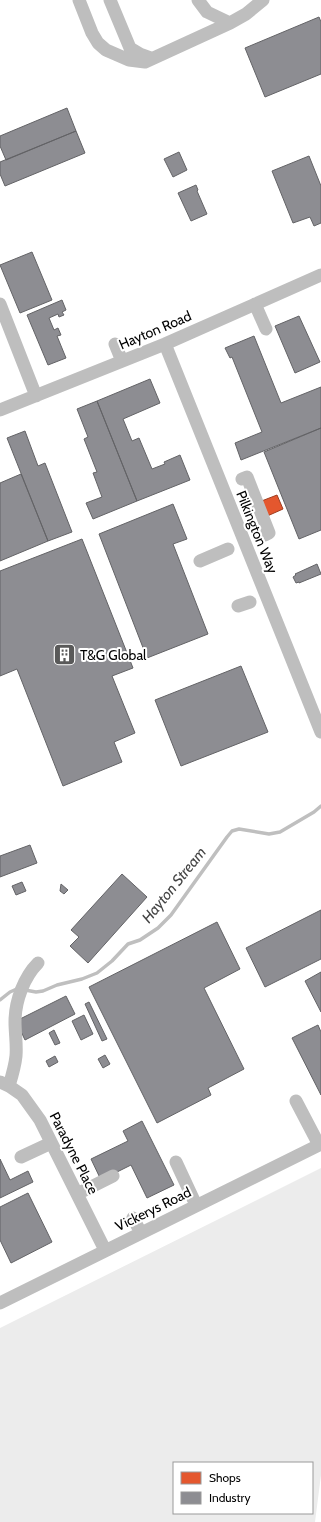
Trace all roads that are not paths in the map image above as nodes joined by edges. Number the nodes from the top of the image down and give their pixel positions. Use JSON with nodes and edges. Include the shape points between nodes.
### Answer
{"nodes":[{"id":1,"x":79,"y":0,"type":"edge"},
{"id":2,"x":110,"y":0,"type":"edge"},
{"id":3,"x":198,"y":0,"type":"edge"},
{"id":4,"x":263,"y":0,"type":"edge"},
{"id":5,"x":230,"y":23,"type":"junction"},
{"id":6,"x":153,"y":58,"type":"junction"},
{"id":7,"x":321,"y":275,"type":"edge"},
{"id":8,"x":0,"y":304,"type":"edge"},
{"id":9,"x":255,"y":304,"type":"junction"},
{"id":10,"x":3,"y":320,"type":"edge"},
{"id":11,"x":266,"y":330,"type":"dead end"},
{"id":12,"x":115,"y":344,"type":"dead end"},
{"id":13,"x":165,"y":344,"type":"junction"},
{"id":14,"x":122,"y":361,"type":"junction"},
{"id":15,"x":36,"y":396,"type":"junction"},
{"id":16,"x":0,"y":410,"type":"edge"},
{"id":17,"x":242,"y":479,"type":"dead end"},
{"id":18,"x":265,"y":535,"type":"dead end"},
{"id":19,"x":228,"y":549,"type":"dead end"},
{"id":20,"x":200,"y":561,"type":"dead end"},
{"id":21,"x":321,"y":732,"type":"edge"},
{"id":22,"x":38,"y":963,"type":"dead end"},
{"id":23,"x":2,"y":1083,"type":"edge"},
{"id":24,"x":296,"y":1101,"type":"dead end"},
{"id":25,"x":51,"y":1143,"type":"junction"},
{"id":26,"x":320,"y":1144,"type":"edge"},
{"id":27,"x":21,"y":1157,"type":"dead end"},
{"id":28,"x":176,"y":1162,"type":"dead end"},
{"id":29,"x":113,"y":1176,"type":"dead end"},
{"id":30,"x":77,"y":1194,"type":"junction"},
{"id":31,"x":196,"y":1205,"type":"junction"},
{"id":32,"x":133,"y":1218,"type":"dead end"},
{"id":33,"x":141,"y":1233,"type":"junction"},
{"id":34,"x":105,"y":1250,"type":"junction"},
{"id":35,"x":0,"y":1303,"type":"edge"}],
"edges":[{"from":1,"to":6,"type":"street","via":[[92,33],[106,50],[130,60],[145,62]]},
{"from":2,"to":6,"type":"street","via":[[130,48]]},
{"from":3,"to":5,"type":"street","via":[[208,12]]},
{"from":4,"to":5,"type":"street"},
{"from":5,"to":6,"type":"street"},
{"from":7,"to":9,"type":"street","name":"Hayton Road"},
{"from":8,"to":10,"type":"street"},
{"from":9,"to":11,"type":"street"},
{"from":9,"to":13,"type":"street","name":"Hayton Road"},
{"from":10,"to":15,"type":"street"},
{"from":12,"to":14,"type":"street"},
{"from":13,"to":14,"type":"street","name":"Hayton Road"},
{"from":13,"to":21,"type":"street","name":"Pilkington Way"},
{"from":14,"to":15,"type":"street","name":"Hayton Road"},
{"from":15,"to":16,"type":"street","name":"Hayton Road"},
{"from":17,"to":18,"type":"street","via":[[247,477],[269,533]]},
{"from":19,"to":20,"type":"street"},
{"from":22,"to":23,"type":"street","via":[[30,971],[22,989],[15,1020],[16,1056]]},
{"from":23,"to":25,"type":"street","name":"Paradyne Place","via":[[22,1094],[40,1120]]},
{"from":24,"to":26,"type":"street"},
{"from":25,"to":27,"type":"street"},
{"from":25,"to":30,"type":"street","name":"Paradyne Place"},
{"from":26,"to":31,"type":"street","name":"Vickerys Road"},
{"from":28,"to":31,"type":"street"},
{"from":29,"to":30,"type":"street"},
{"from":30,"to":34,"type":"street","name":"Paradyne Place"},
{"from":31,"to":33,"type":"street","name":"Vickerys Road"},
{"from":32,"to":33,"type":"street"},
{"from":33,"to":34,"type":"street","name":"Vickerys Road"},
{"from":34,"to":35,"type":"street","name":"Vickerys Road"}]}
